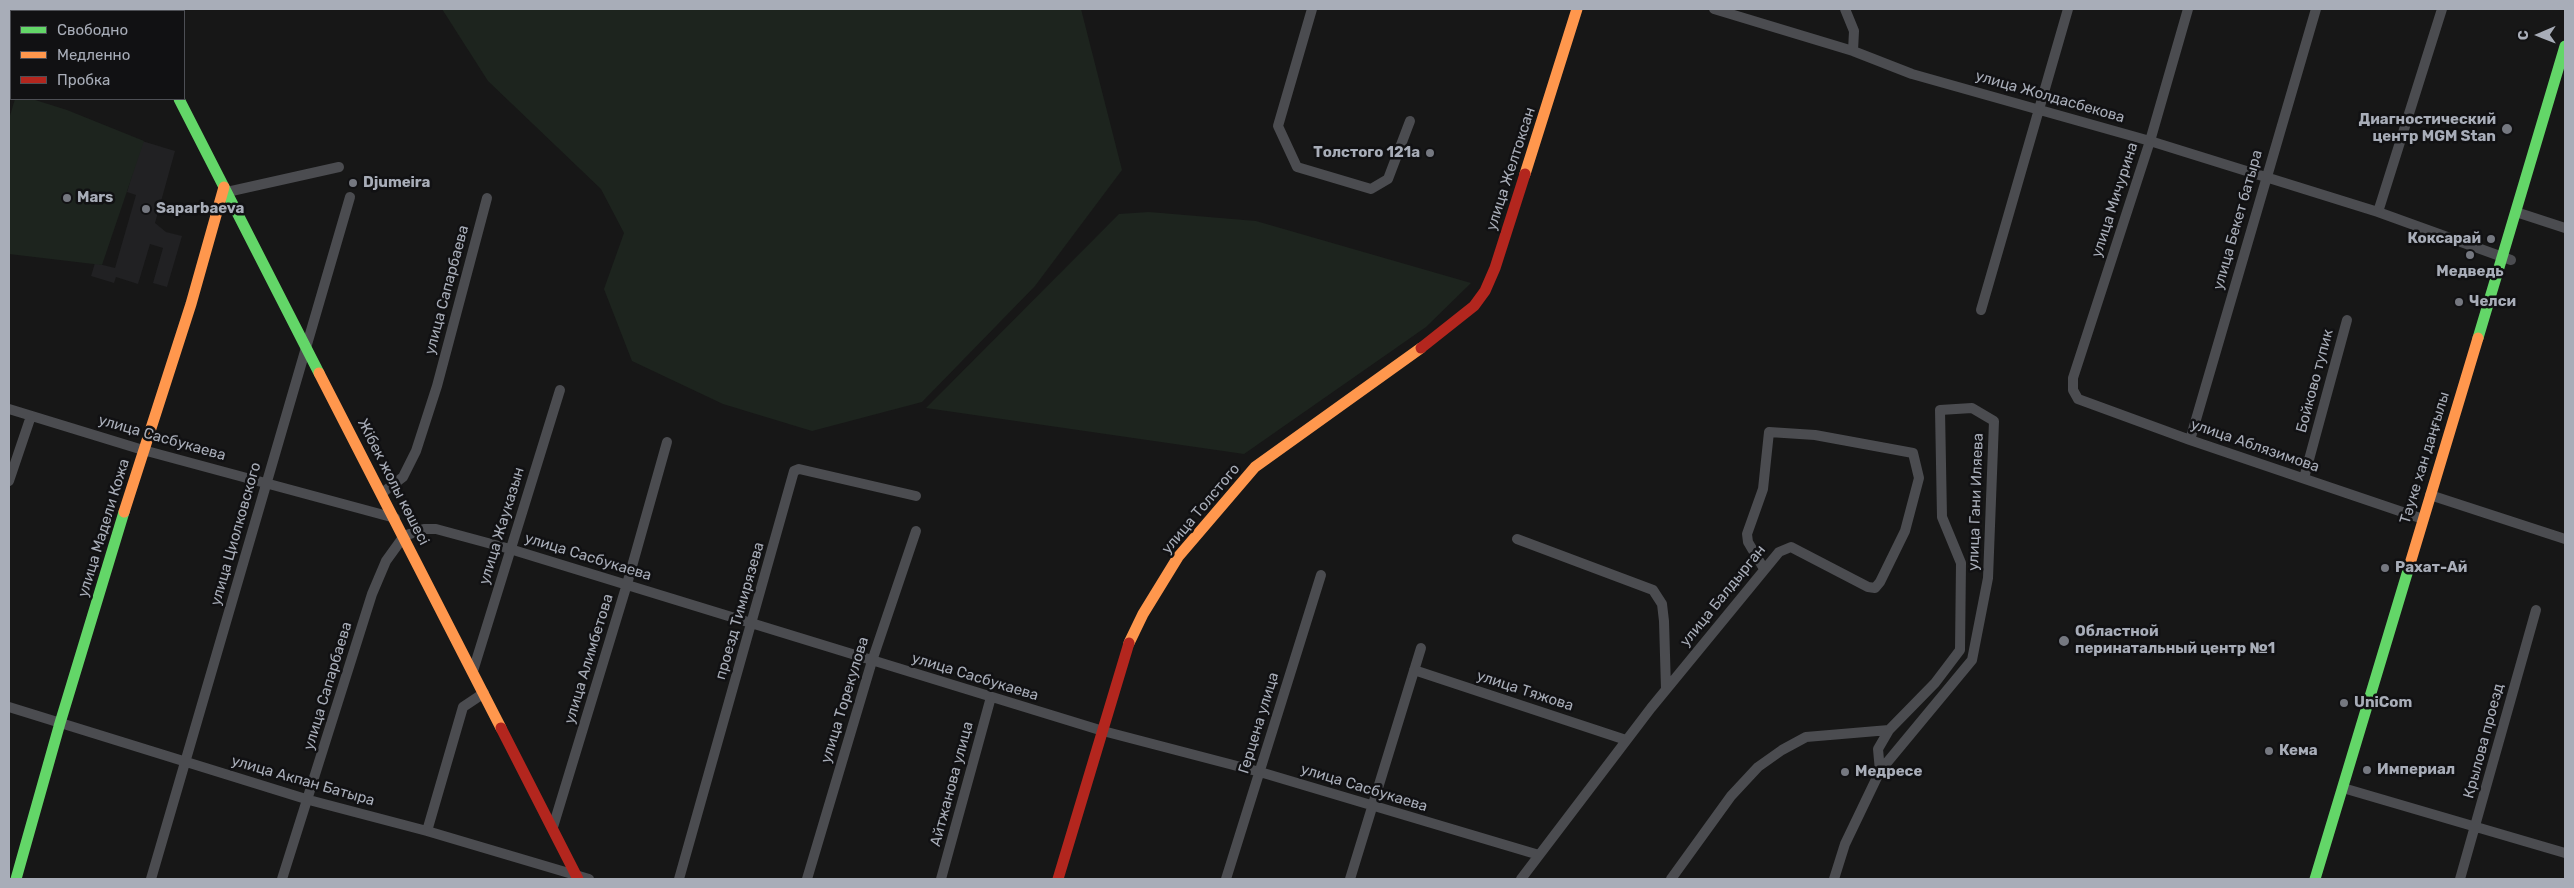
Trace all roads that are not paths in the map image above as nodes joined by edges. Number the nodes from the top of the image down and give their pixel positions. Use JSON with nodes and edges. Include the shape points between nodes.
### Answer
{"nodes":[{"id":1,"x":1312,"y":9,"type":"edge"},
{"id":2,"x":1577,"y":9,"type":"edge"},
{"id":3,"x":1714,"y":9,"type":"edge"},
{"id":4,"x":1845,"y":9,"type":"edge"},
{"id":5,"x":2068,"y":9,"type":"edge"},
{"id":6,"x":2188,"y":9,"type":"edge"},
{"id":7,"x":2316,"y":9,"type":"edge"},
{"id":8,"x":2442,"y":9,"type":"edge"},
{"id":9,"x":2565,"y":46,"type":"edge"},
{"id":10,"x":1853,"y":51,"type":"junction"},
{"id":11,"x":2565,"y":75,"type":"edge"},
{"id":12,"x":180,"y":100,"type":"edge"},
{"id":13,"x":2040,"y":109,"type":"junction"},
{"id":14,"x":1410,"y":122,"type":"dead end"},
{"id":15,"x":2150,"y":141,"type":"junction"},
{"id":16,"x":339,"y":167,"type":"dead end"},
{"id":17,"x":2266,"y":177,"type":"junction"},
{"id":18,"x":226,"y":189,"type":"junction"},
{"id":19,"x":350,"y":197,"type":"dead end"},
{"id":20,"x":487,"y":198,"type":"dead end"},
{"id":21,"x":2378,"y":212,"type":"junction"},
{"id":22,"x":2521,"y":217,"type":"junction"},
{"id":23,"x":2565,"y":228,"type":"edge"},
{"id":24,"x":2506,"y":258,"type":"junction"},
{"id":25,"x":1981,"y":310,"type":"dead end"},
{"id":26,"x":2348,"y":320,"type":"dead end"},
{"id":27,"x":1451,"y":326,"type":"joint"},
{"id":28,"x":306,"y":345,"type":"junction"},
{"id":29,"x":560,"y":390,"type":"dead end"},
{"id":30,"x":2078,"y":399,"type":"joint"},
{"id":31,"x":9,"y":409,"type":"edge"},
{"id":32,"x":30,"y":416,"type":"junction"},
{"id":33,"x":2190,"y":440,"type":"junction"},
{"id":34,"x":667,"y":442,"type":"dead end"},
{"id":35,"x":143,"y":450,"type":"junction"},
{"id":36,"x":2304,"y":478,"type":"junction"},
{"id":37,"x":9,"y":481,"type":"edge"},
{"id":38,"x":267,"y":482,"type":"junction"},
{"id":39,"x":382,"y":493,"type":"junction"},
{"id":40,"x":916,"y":496,"type":"dead end"},
{"id":41,"x":2434,"y":497,"type":"junction"},
{"id":42,"x":395,"y":518,"type":"junction"},
{"id":43,"x":2423,"y":519,"type":"junction"},
{"id":44,"x":916,"y":532,"type":"dead end"},
{"id":45,"x":404,"y":536,"type":"junction"},
{"id":46,"x":1517,"y":539,"type":"dead end"},
{"id":47,"x":2565,"y":539,"type":"edge"},
{"id":48,"x":510,"y":549,"type":"junction"},
{"id":49,"x":1764,"y":569,"type":"junction"},
{"id":50,"x":1321,"y":575,"type":"dead end"},
{"id":51,"x":627,"y":584,"type":"junction"},
{"id":52,"x":2536,"y":610,"type":"dead end"},
{"id":53,"x":753,"y":623,"type":"junction"},
{"id":54,"x":1421,"y":648,"type":"dead end"},
{"id":55,"x":872,"y":661,"type":"junction"},
{"id":56,"x":1414,"y":670,"type":"junction"},
{"id":57,"x":473,"y":671,"type":"junction"},
{"id":58,"x":1666,"y":689,"type":"junction"},
{"id":59,"x":484,"y":693,"type":"junction"},
{"id":60,"x":991,"y":697,"type":"junction"},
{"id":61,"x":9,"y":707,"type":"edge"},
{"id":62,"x":60,"y":723,"type":"junction"},
{"id":63,"x":1892,"y":727,"type":"junction"},
{"id":64,"x":1103,"y":731,"type":"junction"},
{"id":65,"x":1626,"y":740,"type":"junction"},
{"id":66,"x":187,"y":762,"type":"junction"},
{"id":67,"x":1880,"y":771,"type":"junction"},
{"id":68,"x":1260,"y":772,"type":"junction"},
{"id":69,"x":2346,"y":789,"type":"junction"},
{"id":70,"x":309,"y":800,"type":"junction"},
{"id":71,"x":1374,"y":806,"type":"junction"},
{"id":72,"x":553,"y":827,"type":"junction"},
{"id":73,"x":2476,"y":827,"type":"junction"},
{"id":74,"x":427,"y":831,"type":"junction"},
{"id":75,"x":2565,"y":853,"type":"edge"},
{"id":76,"x":1539,"y":855,"type":"junction"},
{"id":77,"x":578,"y":878,"type":"edge"},
{"id":78,"x":16,"y":879,"type":"edge"},
{"id":79,"x":151,"y":879,"type":"edge"},
{"id":80,"x":282,"y":879,"type":"edge"},
{"id":81,"x":589,"y":879,"type":"edge"},
{"id":82,"x":679,"y":879,"type":"edge"},
{"id":83,"x":807,"y":879,"type":"edge"},
{"id":84,"x":941,"y":879,"type":"edge"},
{"id":85,"x":1058,"y":879,"type":"edge"},
{"id":86,"x":1226,"y":879,"type":"edge"},
{"id":87,"x":1350,"y":879,"type":"edge"},
{"id":88,"x":1521,"y":879,"type":"edge"},
{"id":89,"x":1671,"y":879,"type":"edge"},
{"id":90,"x":1834,"y":879,"type":"edge"},
{"id":91,"x":2314,"y":879,"type":"edge"},
{"id":92,"x":2323,"y":879,"type":"edge"},
{"id":93,"x":2460,"y":879,"type":"edge"}],
"edges":[{"from":1,"to":14,"type":"street","via":[[1278,126],[1297,167],[1371,189],[1388,179]]},
{"from":2,"to":27,"type":"main road","name":"улица Желтоксан","via":[[1495,268],[1474,306]]},
{"from":3,"to":10,"type":"street","name":"улица Жолдасбекова"},
{"from":4,"to":10,"type":"street","via":[[1854,31]]},
{"from":5,"to":13,"type":"street"},
{"from":6,"to":15,"type":"street","name":"улица Мичурина"},
{"from":7,"to":17,"type":"street","name":"улица Бекет батыра"},
{"from":8,"to":21,"type":"street"},
{"from":9,"to":22,"type":"main road","name":"Тәуке хан даңғылы"},
{"from":10,"to":13,"type":"street","name":"улица Жолдасбекова","via":[[1912,74]]},
{"from":11,"to":22,"type":"main road","name":"Тәуке хан даңғылы"},
{"from":12,"to":18,"type":"main road","name":"Жібек жолы көшесі"},
{"from":13,"to":15,"type":"street","name":"улица Жолдасбекова"},
{"from":13,"to":25,"type":"street"},
{"from":15,"to":17,"type":"street","name":"улица Жолдасбекова"},
{"from":15,"to":30,"type":"street","name":"улица Мичурина","via":[[2073,378],[2073,390]]},
{"from":16,"to":18,"type":"street"},
{"from":17,"to":21,"type":"street","name":"улица Жолдасбекова"},
{"from":17,"to":33,"type":"street","name":"улица Бекет батыра"},
{"from":18,"to":28,"type":"main road","name":"Жібек жолы көшесі"},
{"from":18,"to":35,"type":"main road","name":"улица Мадели Кожа"},
{"from":19,"to":28,"type":"street","name":"улица Циолковского"},
{"from":20,"to":39,"type":"street","name":"улица Сапарбаева","via":[[437,386],[416,451],[403,478]]},
{"from":21,"to":24,"type":"street","name":"улица Жолдасбекова"},
{"from":22,"to":23,"type":"street"},
{"from":22,"to":24,"type":"main road","name":"Тәуке хан даңғылы"},
{"from":24,"to":41,"type":"main road","name":"Тәуке хан даңғылы"},
{"from":26,"to":36,"type":"street","name":"Бойково тупик"},
{"from":27,"to":64,"type":"main road","name":"улица Толстого","via":[[1255,467],[1218,509],[1178,556],[1143,614],[1130,640]]},
{"from":28,"to":38,"type":"street","name":"улица Циолковского"},
{"from":28,"to":39,"type":"main road","name":"Жібек жолы көшесі"},
{"from":29,"to":48,"type":"street","name":"улица Жауказын"},
{"from":30,"to":33,"type":"street","name":"улица Аблязимова"},
{"from":31,"to":32,"type":"street","name":"улица Сасбукаева"},
{"from":32,"to":35,"type":"street","name":"улица Сасбукаева"},
{"from":32,"to":37,"type":"street"},
{"from":33,"to":36,"type":"street","name":"улица Аблязимова"},
{"from":34,"to":51,"type":"street","name":"улица Алимбетова"},
{"from":35,"to":38,"type":"street","name":"улица Сасбукаева"},
{"from":35,"to":62,"type":"main road","name":"улица Мадели Кожа"},
{"from":36,"to":43,"type":"street","name":"улица Аблязимова"},
{"from":38,"to":42,"type":"street","name":"улица Сасбукаева"},
{"from":38,"to":66,"type":"street","name":"улица Циолковского"},
{"from":39,"to":42,"type":"main road","name":"Жібек жолы көшесі"},
{"from":40,"to":53,"type":"street","name":"проезд Тимирязева","via":[[796,469]]},
{"from":41,"to":43,"type":"main road","name":"Тәуке хан даңғылы"},
{"from":41,"to":47,"type":"street"},
{"from":41,"to":69,"type":"main road","name":"Тәуке хан даңғылы"},
{"from":42,"to":45,"type":"main road","name":"Жібек жолы көшесі"},
{"from":43,"to":69,"type":"main road","name":"Тәуке хан даңғылы"},
{"from":44,"to":55,"type":"street","name":"улица Торекулова"},
{"from":45,"to":48,"type":"street","name":"улица Сасбукаева","via":[[424,529],[436,530]]},
{"from":45,"to":57,"type":"main road","name":"Жібек жолы көшесі"},
{"from":45,"to":70,"type":"street","name":"улица Сапарбаева","via":[[386,560],[372,594]]},
{"from":46,"to":58,"type":"street","via":[[1652,590],[1662,604]]},
{"from":48,"to":51,"type":"street","name":"улица Сасбукаева"},
{"from":48,"to":57,"type":"street","name":"улица Жауказын"},
{"from":49,"to":49,"type":"street","name":"улица Балдырган","via":[[1778,552],[1790,547],[1874,588],[1905,530],[1919,478],[1913,453],[1814,435],[1769,432],[1763,489],[1747,534],[1748,542]]},
{"from":49,"to":58,"type":"street","name":"улица Балдырган"},
{"from":50,"to":68,"type":"street","name":"Герцена улица"},
{"from":51,"to":53,"type":"street","name":"улица Сасбукаева"},
{"from":51,"to":72,"type":"street","name":"улица Алимбетова"},
{"from":52,"to":73,"type":"street","name":"Крылова проезд"},
{"from":53,"to":55,"type":"street","name":"улица Сасбукаева"},
{"from":53,"to":82,"type":"street","name":"проезд Тимирязева"},
{"from":54,"to":56,"type":"street"},
{"from":55,"to":60,"type":"street","name":"улица Сасбукаева"},
{"from":55,"to":83,"type":"street","name":"улица Торекулова"},
{"from":56,"to":65,"type":"street","name":"улица Тяжова"},
{"from":56,"to":71,"type":"street"},
{"from":57,"to":59,"type":"main road","name":"Жібек жолы көшесі"},
{"from":58,"to":65,"type":"street","name":"улица Балдырган"},
{"from":59,"to":72,"type":"main road","name":"Жібек жолы көшесі"},
{"from":59,"to":74,"type":"street","via":[[463,707]]},
{"from":60,"to":64,"type":"street","name":"улица Сасбукаева"},
{"from":60,"to":84,"type":"street","name":"Айтжанова улица"},
{"from":61,"to":62,"type":"street","name":"улица Акпан Батыра"},
{"from":62,"to":66,"type":"street","name":"улица Акпан Батыра"},
{"from":62,"to":78,"type":"main road","name":"улица Мадели Кожа"},
{"from":63,"to":67,"type":"street","via":[[1878,749]]},
{"from":63,"to":67,"type":"street","name":"улица Гани Иляева","via":[[1960,650],[1961,563],[1942,517],[1940,410],[1972,408],[1994,422],[1988,578],[1972,660]]},
{"from":63,"to":89,"type":"street","via":[[1806,737],[1782,750],[1758,767],[1731,796]]},
{"from":64,"to":68,"type":"street","name":"улица Сасбукаева"},
{"from":64,"to":85,"type":"main road","name":"улица Толстого"},
{"from":65,"to":76,"type":"street","name":"улица Балдырган"},
{"from":66,"to":70,"type":"street","name":"улица Акпан Батыра"},
{"from":66,"to":79,"type":"street","name":"улица Циолковского"},
{"from":67,"to":90,"type":"street","name":"улица Гани Иляева","via":[[1845,844]]},
{"from":68,"to":71,"type":"street","name":"улица Сасбукаева"},
{"from":68,"to":86,"type":"street","name":"Герцена улица"},
{"from":69,"to":73,"type":"street"},
{"from":69,"to":91,"type":"main road","name":"Тәуке хан даңғылы"},
{"from":69,"to":92,"type":"main road","name":"Тәуке хан даңғылы"},
{"from":70,"to":74,"type":"street","name":"улица Акпан Батыра"},
{"from":70,"to":80,"type":"street","name":"улица Сапарбаева"},
{"from":71,"to":76,"type":"street","name":"улица Сасбукаева"},
{"from":71,"to":87,"type":"street"},
{"from":72,"to":77,"type":"main road","name":"Жібек жолы көшесі"},
{"from":73,"to":75,"type":"street"},
{"from":73,"to":93,"type":"street","name":"Крылова проезд"},
{"from":74,"to":77,"type":"street","name":"улица Акпан Батыра"},
{"from":76,"to":88,"type":"street","name":"улица Балдырган"},
{"from":77,"to":81,"type":"street","name":"улица Акпан Батыра"}]}
